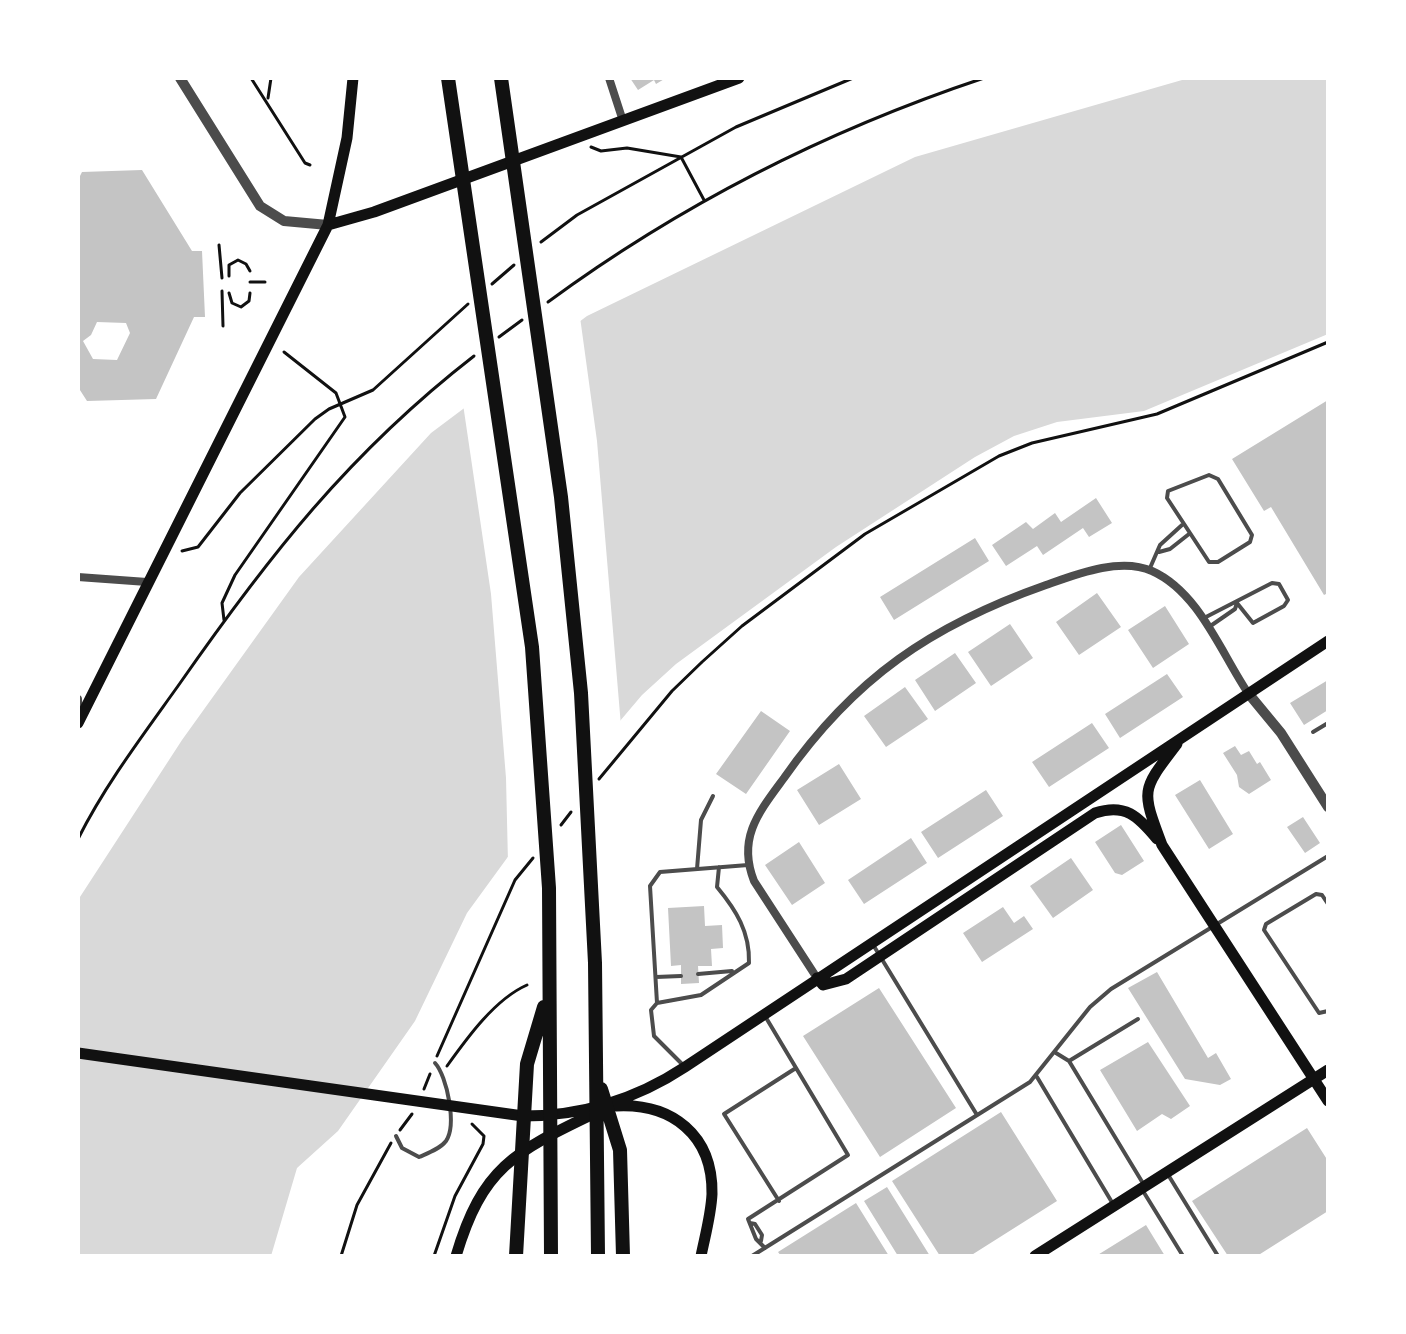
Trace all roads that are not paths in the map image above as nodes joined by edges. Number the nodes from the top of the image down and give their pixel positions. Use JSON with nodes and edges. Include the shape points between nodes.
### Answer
{"nodes":[{"id":1,"x":180,"y":78,"type":"edge"},
{"id":2,"x":353,"y":78,"type":"edge"},
{"id":3,"x":448,"y":78,"type":"edge"},
{"id":4,"x":503,"y":78,"type":"edge"},
{"id":5,"x":609,"y":78,"type":"edge"},
{"id":6,"x":739,"y":78,"type":"edge"},
{"id":7,"x":623,"y":121,"type":"junction"},
{"id":8,"x":328,"y":225,"type":"junction"},
{"id":9,"x":1183,"y":524,"type":"junction"},
{"id":10,"x":1189,"y":534,"type":"junction"},
{"id":11,"x":1159,"y":552,"type":"junction"},
{"id":12,"x":1147,"y":569,"type":"junction"},
{"id":13,"x":78,"y":577,"type":"edge"},
{"id":14,"x":147,"y":582,"type":"junction"},
{"id":15,"x":1237,"y":603,"type":"junction"},
{"id":16,"x":1202,"y":619,"type":"junction"},
{"id":17,"x":1207,"y":628,"type":"junction"},
{"id":18,"x":1328,"y":642,"type":"edge"},
{"id":19,"x":1248,"y":693,"type":"junction"},
{"id":20,"x":78,"y":699,"type":"edge"},
{"id":21,"x":78,"y":722,"type":"edge"},
{"id":22,"x":1328,"y":723,"type":"edge"},
{"id":23,"x":1313,"y":732,"type":"dead end"},
{"id":24,"x":1184,"y":735,"type":"junction"},
{"id":25,"x":713,"y":796,"type":"dead end"},
{"id":26,"x":1328,"y":807,"type":"edge"},
{"id":27,"x":1162,"y":845,"type":"junction"},
{"id":28,"x":1328,"y":856,"type":"edge"},
{"id":29,"x":748,"y":865,"type":"junction"},
{"id":30,"x":719,"y":867,"type":"junction"},
{"id":31,"x":697,"y":869,"type":"junction"},
{"id":32,"x":1328,"y":904,"type":"edge"},
{"id":33,"x":1214,"y":926,"type":"junction"},
{"id":34,"x":871,"y":942,"type":"junction"},
{"id":35,"x":880,"y":956,"type":"junction"},
{"id":36,"x":735,"y":971,"type":"junction"},
{"id":37,"x":698,"y":974,"type":"dead end"},
{"id":38,"x":681,"y":976,"type":"dead end"},
{"id":39,"x":656,"y":977,"type":"junction"},
{"id":40,"x":817,"y":978,"type":"junction"},
{"id":41,"x":549,"y":991,"type":"junction"},
{"id":42,"x":657,"y":1003,"type":"junction"},
{"id":43,"x":1328,"y":1011,"type":"edge"},
{"id":44,"x":763,"y":1014,"type":"junction"},
{"id":45,"x":1138,"y":1019,"type":"dead end"},
{"id":46,"x":78,"y":1053,"type":"edge"},
{"id":47,"x":1056,"y":1053,"type":"junction"},
{"id":48,"x":1069,"y":1061,"type":"junction"},
{"id":49,"x":435,"y":1063,"type":"road end"},
{"id":50,"x":685,"y":1067,"type":"junction"},
{"id":51,"x":796,"y":1068,"type":"junction"},
{"id":52,"x":1328,"y":1070,"type":"edge"},
{"id":53,"x":596,"y":1073,"type":"junction"},
{"id":54,"x":1037,"y":1077,"type":"junction"},
{"id":55,"x":1314,"y":1079,"type":"junction"},
{"id":56,"x":1328,"y":1101,"type":"edge"},
{"id":57,"x":609,"y":1106,"type":"junction"},
{"id":58,"x":977,"y":1115,"type":"junction"},
{"id":59,"x":396,"y":1136,"type":"road end"},
{"id":60,"x":1167,"y":1173,"type":"junction"},
{"id":61,"x":1144,"y":1188,"type":"junction"},
{"id":62,"x":779,"y":1201,"type":"junction"},
{"id":63,"x":1114,"y":1206,"type":"junction"},
{"id":64,"x":765,"y":1248,"type":"junction"},
{"id":65,"x":1053,"y":1251,"type":"edge"},
{"id":66,"x":456,"y":1256,"type":"edge"},
{"id":67,"x":516,"y":1256,"type":"edge"},
{"id":68,"x":551,"y":1256,"type":"edge"},
{"id":69,"x":598,"y":1256,"type":"edge"},
{"id":70,"x":623,"y":1256,"type":"edge"},
{"id":71,"x":701,"y":1256,"type":"edge"},
{"id":72,"x":752,"y":1256,"type":"edge"},
{"id":73,"x":1035,"y":1256,"type":"edge"},
{"id":74,"x":1183,"y":1256,"type":"edge"},
{"id":75,"x":1218,"y":1256,"type":"edge"}],
"edges":[{"from":1,"to":8,"type":"street","via":[[260,206],[294,224]]},
{"from":2,"to":8,"type":"main road","via":[[347,138]]},
{"from":3,"to":41,"type":"highway","via":[[532,647],[546,810]]},
{"from":4,"to":53,"type":"highway","via":[[561,497],[581,693],[591,843]]},
{"from":5,"to":7,"type":"street"},
{"from":6,"to":7,"type":"main road"},
{"from":7,"to":8,"type":"main road"},
{"from":8,"to":14,"type":"main road"},
{"from":9,"to":10,"type":"lane"},
{"from":9,"to":10,"type":"lane","via":[[1168,491],[1209,475],[1218,479],[1252,535],[1250,542],[1209,562]]},
{"from":9,"to":11,"type":"lane"},
{"from":10,"to":11,"type":"lane"},
{"from":11,"to":12,"type":"lane"},
{"from":12,"to":16,"type":"street","via":[[1174,585]]},
{"from":12,"to":29,"type":"street","via":[[1088,572],[1008,598],[895,659],[838,708],[810,741],[754,820],[746,845]]},
{"from":13,"to":14,"type":"street"},
{"from":14,"to":21,"type":"main road"},
{"from":15,"to":15,"type":"lane","via":[[1272,583],[1279,584],[1288,600],[1253,623]]},
{"from":15,"to":16,"type":"lane"},
{"from":15,"to":17,"type":"lane"},
{"from":16,"to":17,"type":"street"},
{"from":17,"to":19,"type":"street"},
{"from":18,"to":19,"type":"main road"},
{"from":19,"to":24,"type":"main road"},
{"from":19,"to":26,"type":"street","via":[[1281,733]]},
{"from":20,"to":21,"type":"street"},
{"from":22,"to":23,"type":"lane"},
{"from":24,"to":27,"type":"main road","via":[[1147,785],[1146,798]]},
{"from":24,"to":34,"type":"main road"},
{"from":25,"to":31,"type":"lane","via":[[701,820]]},
{"from":27,"to":33,"type":"main road"},
{"from":27,"to":35,"type":"main road","via":[[1132,812],[1120,808],[1095,813]]},
{"from":28,"to":33,"type":"lane"},
{"from":29,"to":30,"type":"lane"},
{"from":29,"to":40,"type":"street"},
{"from":30,"to":31,"type":"lane"},
{"from":30,"to":36,"type":"lane","via":[[717,887],[737,911],[749,947],[749,963]]},
{"from":31,"to":39,"type":"lane","via":[[660,872],[650,886]]},
{"from":32,"to":43,"type":"lane","via":[[1316,894],[1264,930],[1319,1013]]},
{"from":33,"to":47,"type":"lane","via":[[1111,989],[1090,1007]]},
{"from":33,"to":55,"type":"main road"},
{"from":34,"to":35,"type":"lane"},
{"from":34,"to":40,"type":"main road"},
{"from":35,"to":40,"type":"main road","via":[[833,985],[823,985]]},
{"from":35,"to":58,"type":"lane"},
{"from":36,"to":37,"type":"lane"},
{"from":36,"to":42,"type":"lane","via":[[701,995]]},
{"from":38,"to":39,"type":"lane"},
{"from":39,"to":42,"type":"lane"},
{"from":40,"to":44,"type":"main road"},
{"from":41,"to":67,"type":"highway","via":[[527,1064]]},
{"from":41,"to":68,"type":"highway"},
{"from":42,"to":50,"type":"lane","via":[[651,1010],[654,1036]]},
{"from":44,"to":50,"type":"main road"},
{"from":44,"to":51,"type":"lane"},
{"from":45,"to":48,"type":"lane"},
{"from":46,"to":57,"type":"main road","via":[[468,1111],[557,1116]]},
{"from":47,"to":48,"type":"lane"},
{"from":47,"to":54,"type":"lane"},
{"from":48,"to":61,"type":"lane"},
{"from":49,"to":59,"type":"lane","via":[[443,1072],[449,1101],[446,1141],[419,1157],[402,1148]]},
{"from":50,"to":57,"type":"main road"},
{"from":51,"to":62,"type":"lane","via":[[848,1155]]},
{"from":51,"to":62,"type":"lane","via":[[724,1114]]},
{"from":52,"to":55,"type":"main road"},
{"from":53,"to":69,"type":"highway"},
{"from":53,"to":70,"type":"highway","via":[[620,1150]]},
{"from":54,"to":58,"type":"lane"},
{"from":54,"to":63,"type":"lane"},
{"from":55,"to":56,"type":"main road"},
{"from":55,"to":60,"type":"main road"},
{"from":57,"to":66,"type":"main road","via":[[511,1158],[476,1200]]},
{"from":57,"to":71,"type":"main road","via":[[650,1106],[666,1112],[701,1148],[712,1198]]},
{"from":58,"to":64,"type":"lane"},
{"from":60,"to":61,"type":"main road"},
{"from":60,"to":75,"type":"lane"},
{"from":61,"to":63,"type":"main road"},
{"from":61,"to":74,"type":"lane"},
{"from":62,"to":64,"type":"lane","via":[[748,1219]]},
{"from":63,"to":65,"type":"main road"},
{"from":64,"to":72,"type":"lane"},
{"from":65,"to":73,"type":"main road"}]}
